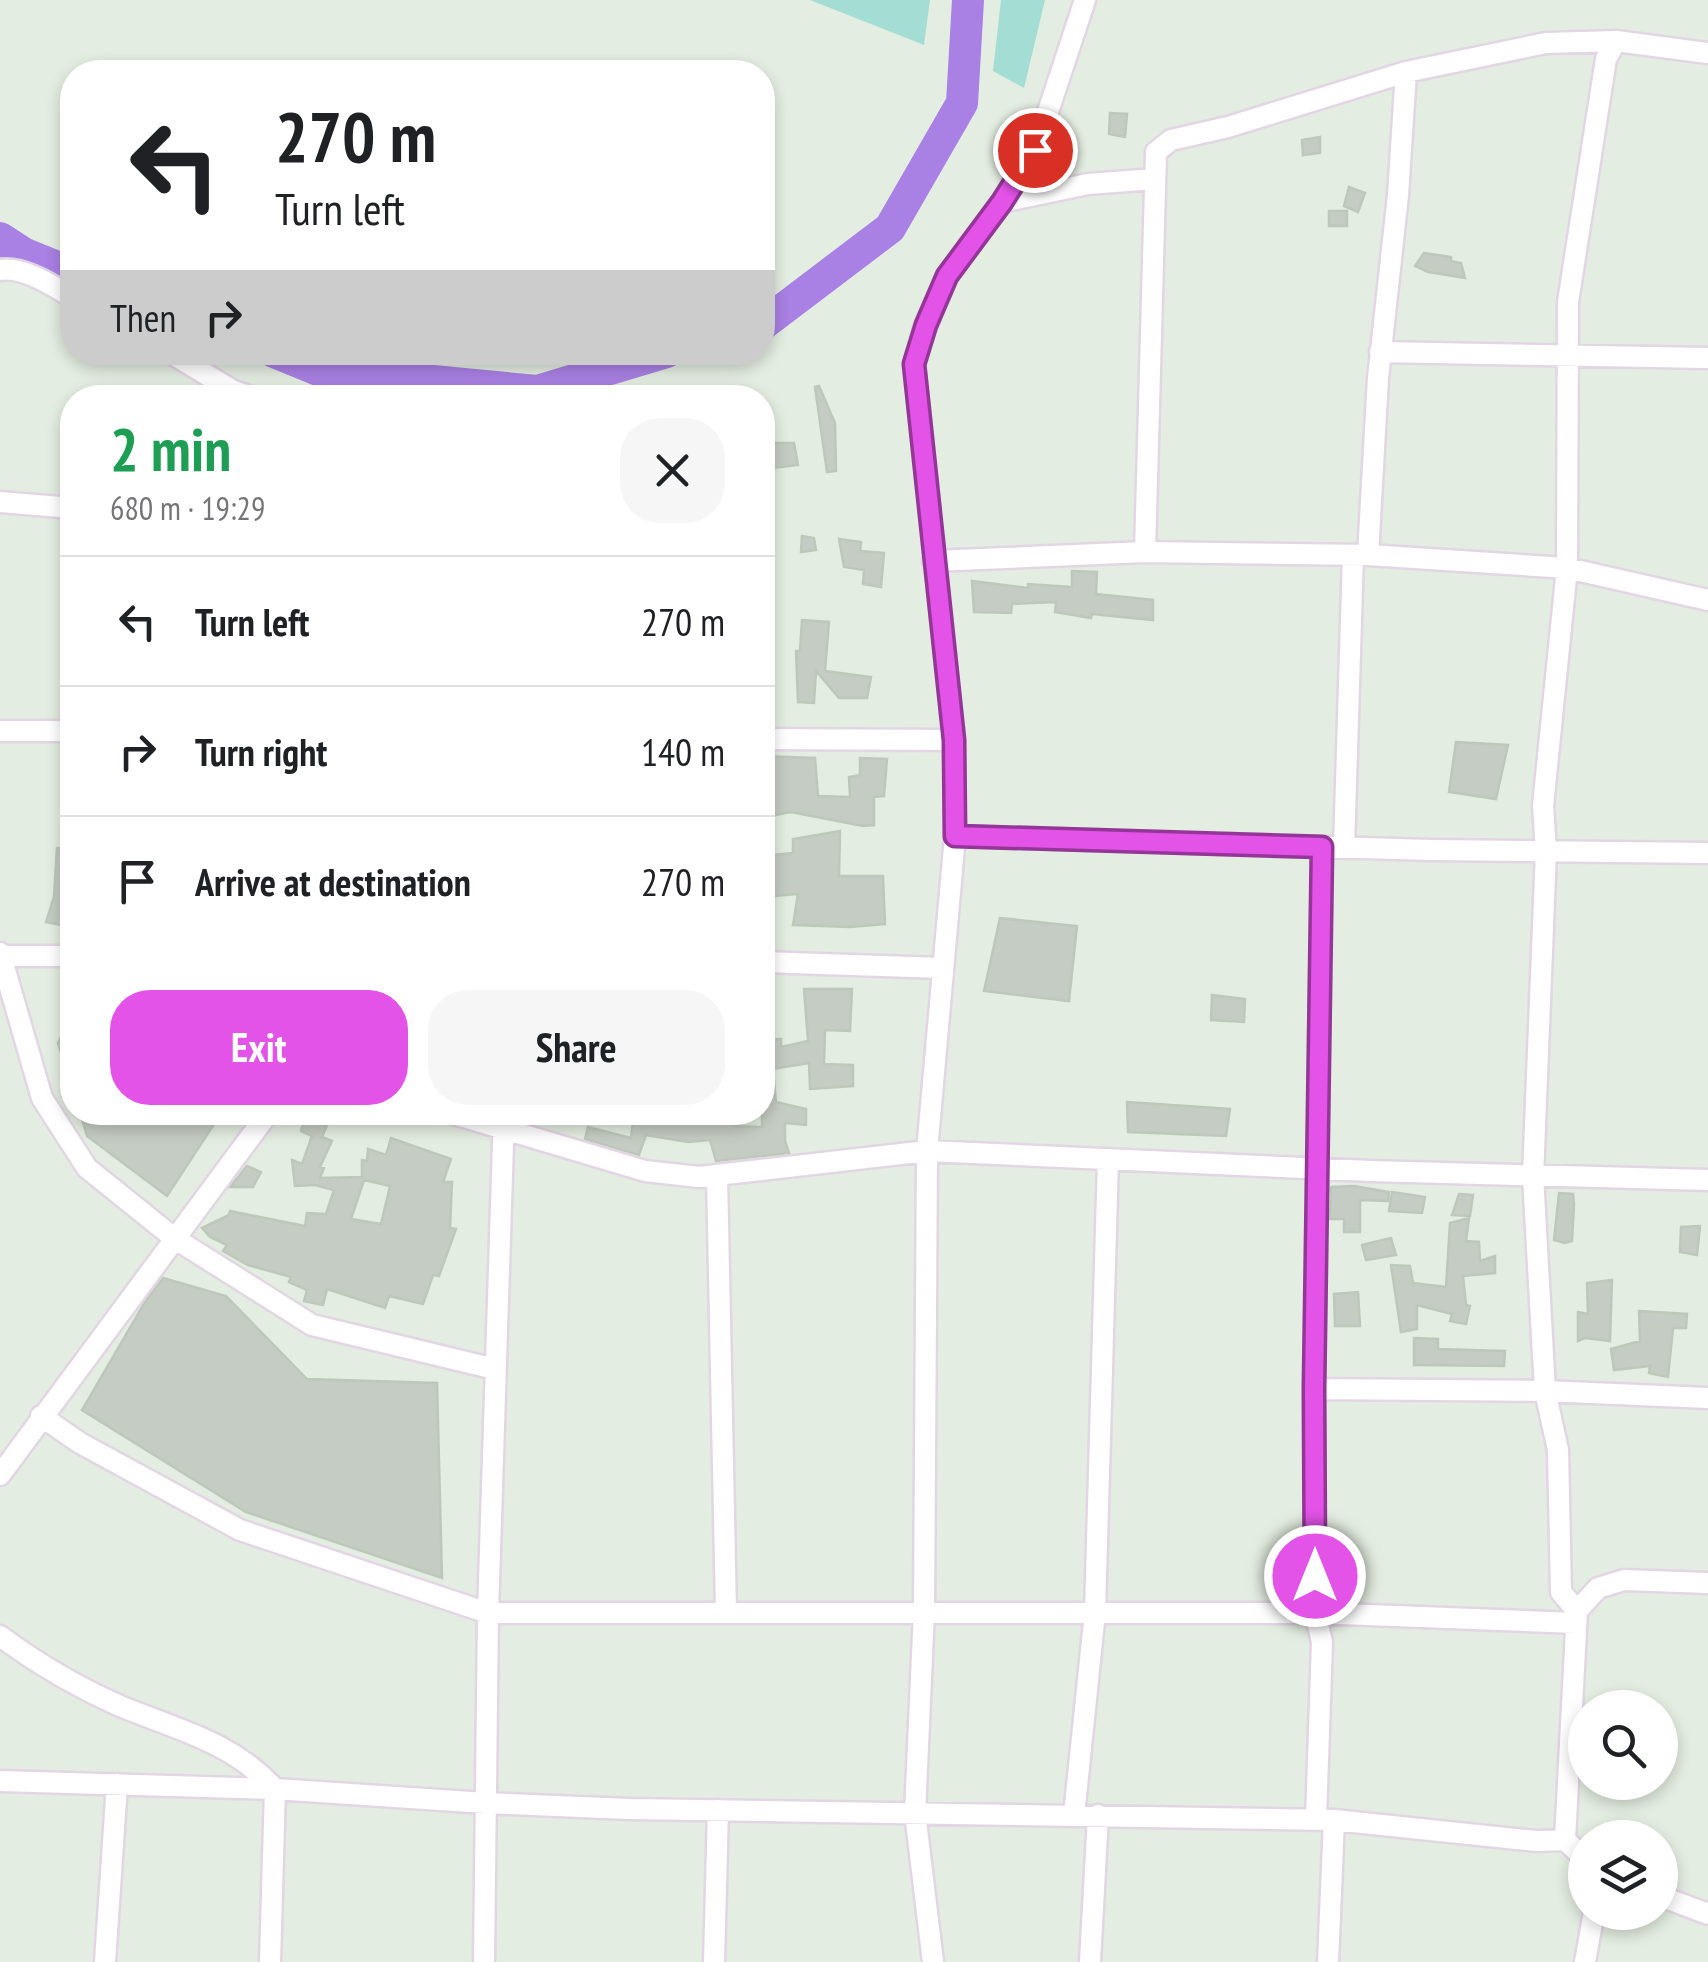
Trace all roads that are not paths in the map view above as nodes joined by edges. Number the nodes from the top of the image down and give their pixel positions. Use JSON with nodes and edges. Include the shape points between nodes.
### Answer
{"nodes":[{"id":1,"x":1085,"y":0,"type":"edge"},
{"id":2,"x":1616,"y":41,"type":"junction"},
{"id":3,"x":1708,"y":53,"type":"edge"},
{"id":4,"x":1406,"y":72,"type":"junction"},
{"id":5,"x":1155,"y":179,"type":"junction"},
{"id":6,"x":1002,"y":202,"type":"junction"},
{"id":7,"x":0,"y":270,"type":"edge"},
{"id":8,"x":60,"y":292,"type":"edge"},
{"id":9,"x":1380,"y":352,"type":"junction"},
{"id":10,"x":1566,"y":357,"type":"junction"},
{"id":11,"x":1708,"y":358,"type":"edge"},
{"id":12,"x":191,"y":365,"type":"edge"},
{"id":13,"x":224,"y":385,"type":"edge"},
{"id":14,"x":0,"y":502,"type":"edge"},
{"id":15,"x":60,"y":507,"type":"edge"},
{"id":16,"x":1145,"y":552,"type":"junction"},
{"id":17,"x":1361,"y":555,"type":"junction"},
{"id":18,"x":933,"y":561,"type":"junction"},
{"id":19,"x":1568,"y":568,"type":"junction"},
{"id":20,"x":1708,"y":600,"type":"edge"},
{"id":21,"x":0,"y":731,"type":"edge"},
{"id":22,"x":60,"y":731,"type":"edge"},
{"id":23,"x":775,"y":739,"type":"edge"},
{"id":24,"x":954,"y":740,"type":"junction"},
{"id":25,"x":955,"y":836,"type":"junction"},
{"id":26,"x":1322,"y":847,"type":"junction"},
{"id":27,"x":1344,"y":848,"type":"junction"},
{"id":28,"x":1546,"y":851,"type":"junction"},
{"id":29,"x":1708,"y":853,"type":"edge"},
{"id":30,"x":0,"y":955,"type":"edge"},
{"id":31,"x":60,"y":956,"type":"edge"},
{"id":32,"x":775,"y":962,"type":"edge"},
{"id":33,"x":942,"y":968,"type":"junction"},
{"id":34,"x":259,"y":1125,"type":"edge"},
{"id":35,"x":503,"y":1125,"type":"edge"},
{"id":36,"x":512,"y":1125,"type":"edge"},
{"id":37,"x":927,"y":1151,"type":"junction"},
{"id":38,"x":1108,"y":1159,"type":"junction"},
{"id":39,"x":1316,"y":1168,"type":"junction"},
{"id":40,"x":717,"y":1175,"type":"junction"},
{"id":41,"x":1533,"y":1176,"type":"junction"},
{"id":42,"x":1708,"y":1180,"type":"edge"},
{"id":43,"x":174,"y":1238,"type":"junction"},
{"id":44,"x":495,"y":1369,"type":"junction"},
{"id":45,"x":1314,"y":1389,"type":"junction"},
{"id":46,"x":1545,"y":1390,"type":"junction"},
{"id":47,"x":1708,"y":1398,"type":"edge"},
{"id":48,"x":42,"y":1416,"type":"junction"},
{"id":49,"x":0,"y":1476,"type":"edge"},
{"id":50,"x":1708,"y":1584,"type":"edge"},
{"id":51,"x":924,"y":1611,"type":"junction"},
{"id":52,"x":488,"y":1612,"type":"junction"},
{"id":53,"x":726,"y":1612,"type":"junction"},
{"id":54,"x":1095,"y":1612,"type":"junction"},
{"id":55,"x":1316,"y":1613,"type":"junction"},
{"id":56,"x":1576,"y":1617,"type":"junction"},
{"id":57,"x":0,"y":1636,"type":"edge"},
{"id":58,"x":0,"y":1781,"type":"edge"},
{"id":59,"x":117,"y":1784,"type":"junction"},
{"id":60,"x":275,"y":1789,"type":"junction"},
{"id":61,"x":486,"y":1804,"type":"junction"},
{"id":62,"x":718,"y":1810,"type":"junction"},
{"id":63,"x":915,"y":1813,"type":"junction"},
{"id":64,"x":1074,"y":1815,"type":"junction"},
{"id":65,"x":1098,"y":1815,"type":"junction"},
{"id":66,"x":1325,"y":1820,"type":"junction"},
{"id":67,"x":1565,"y":1840,"type":"junction"},
{"id":68,"x":1568,"y":1843,"type":"edge"},
{"id":69,"x":1678,"y":1903,"type":"edge"},
{"id":70,"x":1708,"y":1914,"type":"edge"},
{"id":71,"x":1590,"y":1930,"type":"edge"},
{"id":72,"x":104,"y":1962,"type":"edge"},
{"id":73,"x":270,"y":1962,"type":"edge"},
{"id":74,"x":484,"y":1962,"type":"edge"},
{"id":75,"x":714,"y":1962,"type":"edge"},
{"id":76,"x":933,"y":1962,"type":"edge"},
{"id":77,"x":1090,"y":1962,"type":"edge"},
{"id":78,"x":1328,"y":1962,"type":"edge"},
{"id":79,"x":1584,"y":1962,"type":"edge"}],
"edges":[{"from":1,"to":6,"type":"street","via":[[1035,150]]},
{"from":2,"to":3,"type":"street"},
{"from":2,"to":4,"type":"street","via":[[1546,43]]},
{"from":2,"to":10,"type":"street","via":[[1606,59],[1568,302]]},
{"from":4,"to":5,"type":"street","via":[[1171,140],[1156,152]]},
{"from":4,"to":9,"type":"street"},
{"from":5,"to":6,"type":"street","via":[[1088,184]]},
{"from":5,"to":16,"type":"street"},
{"from":6,"to":18,"type":"street","via":[[947,276],[914,364]]},
{"from":7,"to":8,"type":"street"},
{"from":9,"to":10,"type":"street"},
{"from":9,"to":17,"type":"street"},
{"from":10,"to":11,"type":"street"},
{"from":10,"to":19,"type":"street"},
{"from":12,"to":13,"type":"street"},
{"from":14,"to":15,"type":"street"},
{"from":16,"to":17,"type":"street"},
{"from":16,"to":18,"type":"street"},
{"from":17,"to":19,"type":"street"},
{"from":17,"to":27,"type":"street"},
{"from":18,"to":24,"type":"street"},
{"from":19,"to":20,"type":"street"},
{"from":19,"to":28,"type":"street","via":[[1544,806]]},
{"from":21,"to":22,"type":"street"},
{"from":23,"to":24,"type":"street"},
{"from":24,"to":25,"type":"street"},
{"from":25,"to":26,"type":"street"},
{"from":25,"to":33,"type":"street"},
{"from":26,"to":27,"type":"street"},
{"from":26,"to":39,"type":"street"},
{"from":27,"to":28,"type":"street"},
{"from":28,"to":29,"type":"street"},
{"from":28,"to":41,"type":"street"},
{"from":30,"to":31,"type":"street"},
{"from":30,"to":43,"type":"street","via":[[42,1098],[87,1168]]},
{"from":32,"to":33,"type":"street"},
{"from":33,"to":37,"type":"street"},
{"from":34,"to":43,"type":"street"},
{"from":35,"to":44,"type":"street"},
{"from":36,"to":40,"type":"street","via":[[646,1171]]},
{"from":37,"to":38,"type":"street"},
{"from":37,"to":40,"type":"street"},
{"from":37,"to":51,"type":"street"},
{"from":38,"to":39,"type":"street"},
{"from":38,"to":54,"type":"street"},
{"from":39,"to":41,"type":"street"},
{"from":39,"to":45,"type":"street"},
{"from":40,"to":53,"type":"street"},
{"from":41,"to":42,"type":"street"},
{"from":41,"to":46,"type":"street"},
{"from":43,"to":44,"type":"street","via":[[312,1325]]},
{"from":43,"to":48,"type":"street"},
{"from":44,"to":52,"type":"street"},
{"from":45,"to":46,"type":"street"},
{"from":45,"to":55,"type":"street"},
{"from":46,"to":47,"type":"street"},
{"from":46,"to":56,"type":"street","via":[[1558,1450],[1561,1592]]},
{"from":48,"to":49,"type":"street"},
{"from":48,"to":52,"type":"street","via":[[240,1530]]},
{"from":50,"to":56,"type":"street","via":[[1624,1580],[1598,1588]]},
{"from":51,"to":53,"type":"street"},
{"from":51,"to":54,"type":"street"},
{"from":51,"to":63,"type":"street"},
{"from":52,"to":53,"type":"street"},
{"from":52,"to":61,"type":"street"},
{"from":54,"to":55,"type":"street"},
{"from":54,"to":64,"type":"street"},
{"from":55,"to":56,"type":"street"},
{"from":55,"to":66,"type":"street"},
{"from":56,"to":67,"type":"street"},
{"from":57,"to":60,"type":"street","via":[[52,1674],[199,1734],[254,1766]]},
{"from":58,"to":59,"type":"street"},
{"from":59,"to":60,"type":"street"},
{"from":59,"to":72,"type":"street"},
{"from":60,"to":61,"type":"street"},
{"from":60,"to":73,"type":"street"},
{"from":61,"to":62,"type":"street"},
{"from":61,"to":74,"type":"street"},
{"from":62,"to":63,"type":"street"},
{"from":62,"to":75,"type":"street"},
{"from":63,"to":64,"type":"street"},
{"from":63,"to":76,"type":"street"},
{"from":64,"to":65,"type":"street"},
{"from":65,"to":66,"type":"street"},
{"from":65,"to":77,"type":"street"},
{"from":66,"to":67,"type":"street"},
{"from":66,"to":78,"type":"street"},
{"from":67,"to":68,"type":"street"},
{"from":69,"to":70,"type":"street"},
{"from":71,"to":79,"type":"street"}]}
